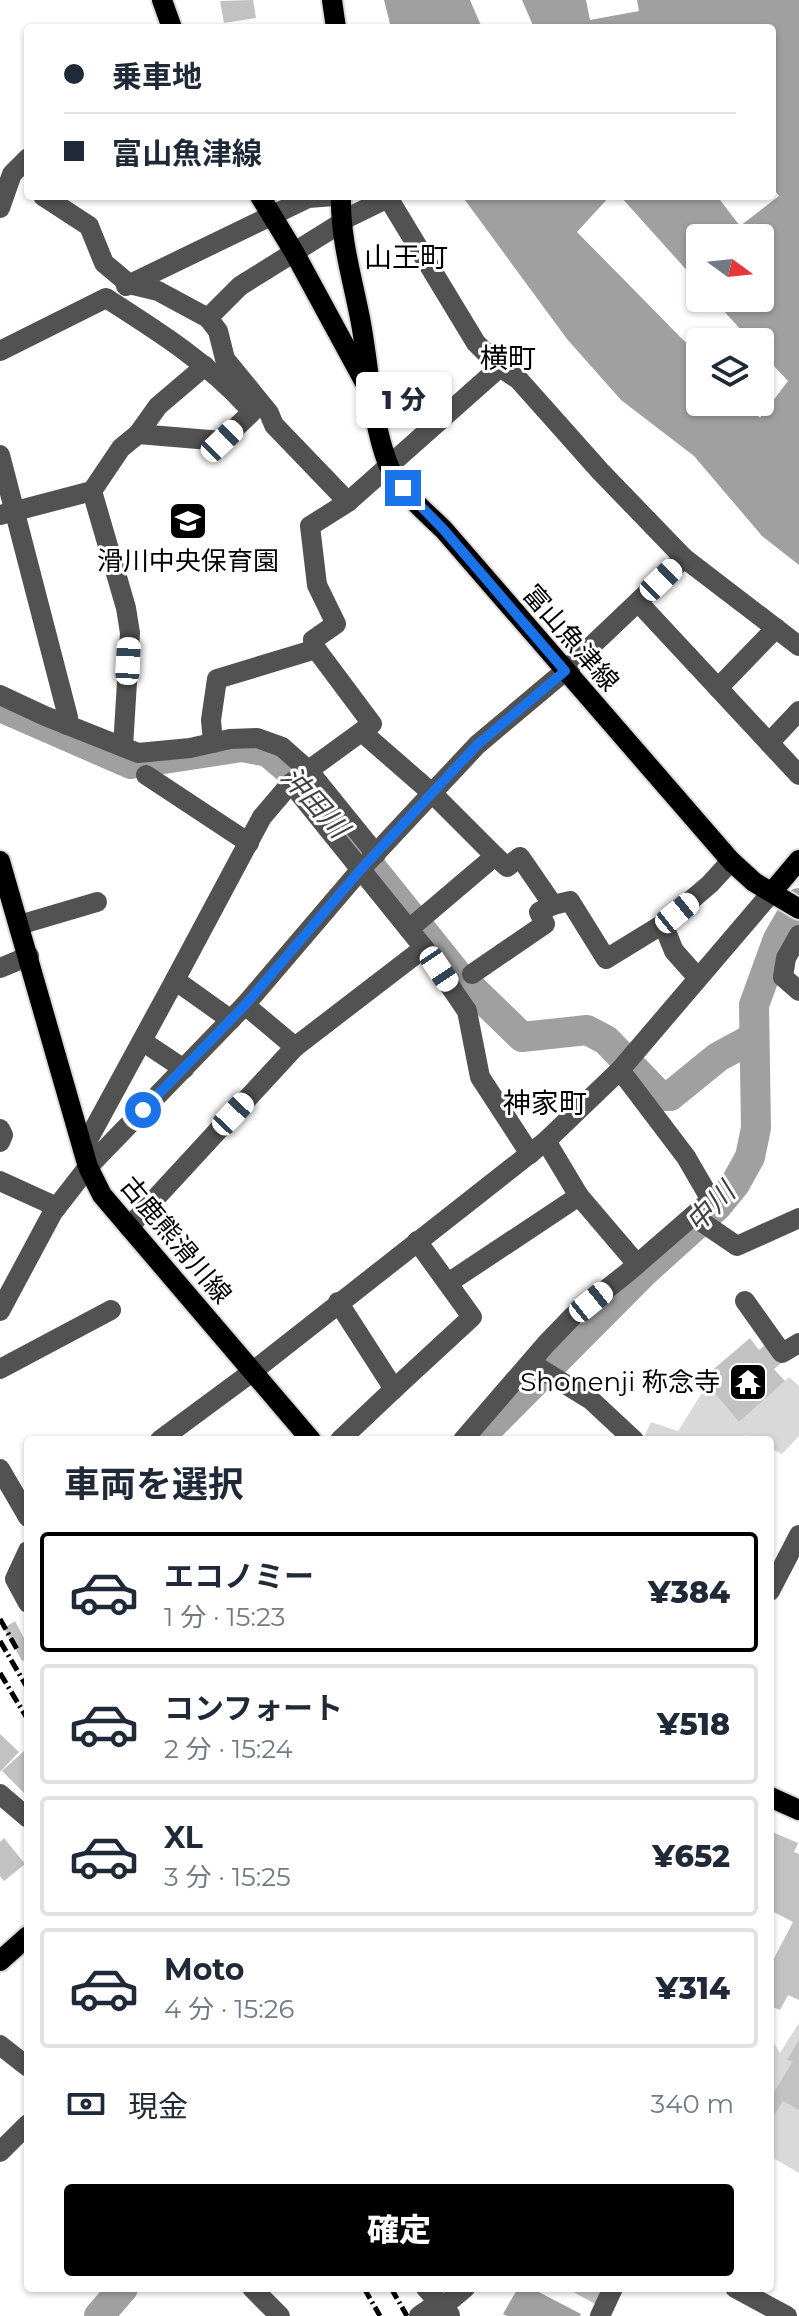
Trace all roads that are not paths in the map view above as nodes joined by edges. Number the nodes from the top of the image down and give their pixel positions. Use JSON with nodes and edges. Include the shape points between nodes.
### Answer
{"nodes":[{"id":1,"x":162,"y":0,"type":"edge"},
{"id":2,"x":332,"y":0,"type":"edge"},
{"id":3,"x":171,"y":24,"type":"edge"},
{"id":4,"x":335,"y":24,"type":"edge"},
{"id":5,"x":13,"y":176,"type":"edge"},
{"id":6,"x":49,"y":200,"type":"edge"},
{"id":7,"x":262,"y":200,"type":"edge"},
{"id":8,"x":304,"y":200,"type":"edge"},
{"id":9,"x":341,"y":200,"type":"edge"},
{"id":10,"x":381,"y":200,"type":"edge"},
{"id":11,"x":389,"y":200,"type":"edge"},
{"id":12,"x":0,"y":208,"type":"edge"},
{"id":13,"x":273,"y":217,"type":"junction"},
{"id":14,"x":341,"y":222,"type":"junction"},
{"id":15,"x":294,"y":252,"type":"junction"},
{"id":16,"x":129,"y":284,"type":"junction"},
{"id":17,"x":106,"y":298,"type":"junction"},
{"id":18,"x":208,"y":318,"type":"junction"},
{"id":19,"x":0,"y":351,"type":"edge"},
{"id":20,"x":205,"y":366,"type":"junction"},
{"id":21,"x":500,"y":367,"type":"junction"},
{"id":22,"x":371,"y":394,"type":"junction"},
{"id":23,"x":257,"y":408,"type":"junction"},
{"id":24,"x":138,"y":434,"type":"junction"},
{"id":25,"x":0,"y":455,"type":"edge"},
{"id":26,"x":388,"y":465,"type":"junction"},
{"id":27,"x":92,"y":491,"type":"junction"},
{"id":28,"x":348,"y":502,"type":"junction"},
{"id":29,"x":8,"y":513,"type":"edge"},
{"id":30,"x":684,"y":558,"type":"junction"},
{"id":31,"x":638,"y":602,"type":"junction"},
{"id":32,"x":776,"y":628,"type":"junction"},
{"id":33,"x":799,"y":646,"type":"edge"},
{"id":34,"x":316,"y":649,"type":"junction"},
{"id":35,"x":565,"y":671,"type":"junction"},
{"id":36,"x":718,"y":688,"type":"junction"},
{"id":37,"x":0,"y":695,"type":"edge"},
{"id":38,"x":799,"y":711,"type":"edge"},
{"id":39,"x":67,"y":725,"type":"junction"},
{"id":40,"x":363,"y":733,"type":"junction"},
{"id":41,"x":213,"y":743,"type":"junction"},
{"id":42,"x":769,"y":743,"type":"junction"},
{"id":43,"x":123,"y":747,"type":"junction"},
{"id":44,"x":308,"y":770,"type":"junction"},
{"id":45,"x":146,"y":775,"type":"dead end"},
{"id":46,"x":799,"y":775,"type":"edge"},
{"id":47,"x":291,"y":783,"type":"junction"},
{"id":48,"x":433,"y":794,"type":"junction"},
{"id":49,"x":249,"y":843,"type":"junction"},
{"id":50,"x":495,"y":856,"type":"junction"},
{"id":51,"x":799,"y":860,"type":"edge"},
{"id":52,"x":0,"y":861,"type":"edge"},
{"id":53,"x":369,"y":861,"type":"junction"},
{"id":54,"x":731,"y":861,"type":"junction"},
{"id":55,"x":772,"y":892,"type":"junction"},
{"id":56,"x":97,"y":902,"type":"dead end"},
{"id":57,"x":553,"y":905,"type":"junction"},
{"id":58,"x":799,"y":909,"type":"edge"},
{"id":59,"x":663,"y":924,"type":"junction"},
{"id":60,"x":19,"y":925,"type":"junction"},
{"id":61,"x":409,"y":929,"type":"junction"},
{"id":62,"x":799,"y":935,"type":"edge"},
{"id":63,"x":424,"y":948,"type":"junction"},
{"id":64,"x":29,"y":956,"type":"junction"},
{"id":65,"x":0,"y":968,"type":"edge"},
{"id":66,"x":472,"y":974,"type":"dead end"},
{"id":67,"x":698,"y":978,"type":"junction"},
{"id":68,"x":175,"y":980,"type":"junction"},
{"id":69,"x":799,"y":991,"type":"edge"},
{"id":70,"x":238,"y":1013,"type":"junction"},
{"id":71,"x":142,"y":1041,"type":"junction"},
{"id":72,"x":295,"y":1047,"type":"junction"},
{"id":73,"x":184,"y":1069,"type":"junction"},
{"id":74,"x":620,"y":1070,"type":"junction"},
{"id":75,"x":0,"y":1129,"type":"edge"},
{"id":76,"x":0,"y":1142,"type":"edge"},
{"id":77,"x":538,"y":1148,"type":"junction"},
{"id":78,"x":85,"y":1158,"type":"junction"},
{"id":79,"x":0,"y":1181,"type":"edge"},
{"id":80,"x":579,"y":1196,"type":"junction"},
{"id":81,"x":57,"y":1207,"type":"junction"},
{"id":82,"x":693,"y":1216,"type":"junction"},
{"id":83,"x":799,"y":1218,"type":"edge"},
{"id":84,"x":129,"y":1227,"type":"junction"},
{"id":85,"x":417,"y":1241,"type":"junction"},
{"id":86,"x":637,"y":1264,"type":"junction"},
{"id":87,"x":26,"y":1266,"type":"junction"},
{"id":88,"x":0,"y":1280,"type":"edge"},
{"id":89,"x":448,"y":1283,"type":"junction"},
{"id":90,"x":745,"y":1301,"type":"dead end"},
{"id":91,"x":338,"y":1302,"type":"junction"},
{"id":92,"x":111,"y":1310,"type":"dead end"},
{"id":93,"x":0,"y":1311,"type":"edge"},
{"id":94,"x":799,"y":1343,"type":"edge"},
{"id":95,"x":531,"y":1363,"type":"junction"},
{"id":96,"x":0,"y":1369,"type":"edge"},
{"id":97,"x":252,"y":1372,"type":"junction"},
{"id":98,"x":394,"y":1389,"type":"junction"},
{"id":99,"x":165,"y":1436,"type":"edge"},
{"id":100,"x":302,"y":1436,"type":"edge"},
{"id":101,"x":344,"y":1436,"type":"edge"},
{"id":102,"x":467,"y":1436,"type":"edge"},
{"id":103,"x":630,"y":1436,"type":"edge"},
{"id":104,"x":0,"y":1469,"type":"edge"},
{"id":105,"x":24,"y":1510,"type":"edge"},
{"id":106,"x":799,"y":1536,"type":"edge"},
{"id":107,"x":24,"y":1560,"type":"edge"},
{"id":108,"x":774,"y":1583,"type":"edge"},
{"id":109,"x":24,"y":1596,"type":"edge"},
{"id":110,"x":0,"y":1794,"type":"edge"},
{"id":111,"x":774,"y":1799,"type":"edge"},
{"id":112,"x":799,"y":1810,"type":"edge"},
{"id":113,"x":24,"y":1815,"type":"edge"},
{"id":114,"x":24,"y":1940,"type":"edge"},
{"id":115,"x":0,"y":1961,"type":"edge"},
{"id":116,"x":0,"y":2045,"type":"edge"},
{"id":117,"x":24,"y":2064,"type":"edge"},
{"id":118,"x":24,"y":2128,"type":"edge"},
{"id":119,"x":0,"y":2152,"type":"edge"},
{"id":120,"x":256,"y":2292,"type":"edge"},
{"id":121,"x":429,"y":2292,"type":"edge"},
{"id":122,"x":462,"y":2292,"type":"edge"},
{"id":123,"x":611,"y":2292,"type":"edge"},
{"id":124,"x":742,"y":2292,"type":"edge"},
{"id":125,"x":446,"y":2312,"type":"edge"},
{"id":126,"x":280,"y":2316,"type":"edge"},
{"id":127,"x":419,"y":2316,"type":"edge"},
{"id":128,"x":600,"y":2316,"type":"edge"},
{"id":129,"x":787,"y":2316,"type":"edge"}],
"edges":[{"from":1,"to":3,"type":"main road"},
{"from":2,"to":4,"type":"main road"},
{"from":5,"to":12,"type":"street"},
{"from":6,"to":16,"type":"street","via":[[89,226],[104,263]]},
{"from":7,"to":13,"type":"main road","name":"富山魚津線"},
{"from":8,"to":13,"type":"street"},
{"from":9,"to":14,"type":"main road","name":"富山魚津線"},
{"from":10,"to":14,"type":"street"},
{"from":11,"to":21,"type":"street","via":[[476,343]]},
{"from":13,"to":15,"type":"main road","name":"富山魚津線"},
{"from":13,"to":16,"type":"street"},
{"from":14,"to":15,"type":"street"},
{"from":14,"to":22,"type":"main road","name":"富山魚津線"},
{"from":15,"to":18,"type":"street","via":[[240,286]]},
{"from":15,"to":22,"type":"main road","name":"富山魚津線"},
{"from":16,"to":17,"type":"street"},
{"from":16,"to":18,"type":"street","via":[[158,291]]},
{"from":17,"to":19,"type":"street"},
{"from":17,"to":20,"type":"street"},
{"from":18,"to":23,"type":"street","via":[[218,331],[225,359]]},
{"from":20,"to":23,"type":"street"},
{"from":20,"to":24,"type":"street","via":[[158,406]]},
{"from":21,"to":26,"type":"street"},
{"from":21,"to":30,"type":"street","via":[[519,380]]},
{"from":22,"to":26,"type":"main road","name":"富山魚津線"},
{"from":23,"to":24,"type":"street","via":[[222,441]]},
{"from":23,"to":28,"type":"street"},
{"from":24,"to":27,"type":"street","via":[[121,448]]},
{"from":25,"to":29,"type":"street"},
{"from":26,"to":28,"type":"street"},
{"from":26,"to":35,"type":"main road","name":"富山魚津線"},
{"from":27,"to":29,"type":"street"},
{"from":27,"to":43,"type":"street","via":[[130,633]]},
{"from":28,"to":34,"type":"street","via":[[310,526],[317,585],[336,624],[313,640]]},
{"from":29,"to":39,"type":"street"},
{"from":30,"to":31,"type":"street"},
{"from":30,"to":32,"type":"street"},
{"from":31,"to":35,"type":"street"},
{"from":31,"to":36,"type":"street"},
{"from":32,"to":33,"type":"street"},
{"from":32,"to":36,"type":"street"},
{"from":34,"to":40,"type":"street","via":[[372,724]]},
{"from":34,"to":41,"type":"street","via":[[217,679]]},
{"from":35,"to":48,"type":"street","via":[[477,745]]},
{"from":35,"to":54,"type":"main road","name":"富山魚津線"},
{"from":36,"to":42,"type":"street"},
{"from":37,"to":39,"type":"street"},
{"from":38,"to":42,"type":"street"},
{"from":39,"to":43,"type":"street"},
{"from":40,"to":44,"type":"street"},
{"from":40,"to":48,"type":"street"},
{"from":41,"to":43,"type":"street","via":[[138,753]]},
{"from":41,"to":44,"type":"street","via":[[257,738],[282,747]]},
{"from":42,"to":46,"type":"street"},
{"from":44,"to":47,"type":"street"},
{"from":44,"to":53,"type":"street"},
{"from":45,"to":49,"type":"street"},
{"from":47,"to":49,"type":"street","via":[[262,817]]},
{"from":47,"to":53,"type":"street"},
{"from":48,"to":50,"type":"street"},
{"from":48,"to":53,"type":"street"},
{"from":49,"to":68,"type":"street"},
{"from":50,"to":57,"type":"street","via":[[507,867],[520,857]]},
{"from":50,"to":61,"type":"street"},
{"from":51,"to":55,"type":"main road"},
{"from":52,"to":60,"type":"main road","name":"古鹿熊滑川線"},
{"from":53,"to":61,"type":"street"},
{"from":53,"to":70,"type":"street"},
{"from":54,"to":55,"type":"main road","name":"富山魚津線"},
{"from":54,"to":59,"type":"street"},
{"from":55,"to":58,"type":"main road","name":"富山魚津線"},
{"from":55,"to":67,"type":"street"},
{"from":56,"to":60,"type":"street"},
{"from":57,"to":59,"type":"street","via":[[570,901],[606,959]]},
{"from":57,"to":66,"type":"street","via":[[539,912],[545,924]]},
{"from":59,"to":67,"type":"street","via":[[674,951]]},
{"from":60,"to":64,"type":"main road","name":"古鹿熊滑川線"},
{"from":61,"to":63,"type":"street"},
{"from":62,"to":69,"type":"street","via":[[783,977]]},
{"from":63,"to":72,"type":"street"},
{"from":63,"to":77,"type":"street","via":[[467,1011],[480,1077]]},
{"from":64,"to":65,"type":"street"},
{"from":64,"to":78,"type":"main road","name":"古鹿熊滑川線"},
{"from":67,"to":74,"type":"street"},
{"from":68,"to":70,"type":"street"},
{"from":68,"to":71,"type":"street"},
{"from":70,"to":72,"type":"street"},
{"from":70,"to":73,"type":"street"},
{"from":71,"to":73,"type":"street"},
{"from":71,"to":78,"type":"street"},
{"from":72,"to":84,"type":"street"},
{"from":73,"to":78,"type":"street"},
{"from":74,"to":77,"type":"street"},
{"from":74,"to":82,"type":"street","via":[[686,1157],[711,1200]]},
{"from":75,"to":76,"type":"street"},
{"from":77,"to":80,"type":"street"},
{"from":77,"to":85,"type":"street"},
{"from":78,"to":81,"type":"street"},
{"from":78,"to":84,"type":"main road","name":"古鹿熊滑川線","via":[[102,1195]]},
{"from":79,"to":81,"type":"street"},
{"from":80,"to":86,"type":"street"},
{"from":80,"to":89,"type":"street"},
{"from":81,"to":87,"type":"street"},
{"from":82,"to":83,"type":"street","via":[[737,1246]]},
{"from":82,"to":86,"type":"street"},
{"from":84,"to":97,"type":"main road","name":"古鹿熊滑川線"},
{"from":85,"to":89,"type":"street"},
{"from":85,"to":91,"type":"street"},
{"from":86,"to":95,"type":"street","via":[[573,1316]]},
{"from":87,"to":88,"type":"street"},
{"from":87,"to":93,"type":"street"},
{"from":89,"to":98,"type":"street","via":[[472,1317]]},
{"from":90,"to":94,"type":"street","via":[[782,1353]]},
{"from":91,"to":97,"type":"street"},
{"from":91,"to":98,"type":"street"},
{"from":92,"to":96,"type":"street"},
{"from":95,"to":102,"type":"street"},
{"from":95,"to":103,"type":"street","via":[[591,1400]]},
{"from":97,"to":99,"type":"street"},
{"from":97,"to":100,"type":"main road","name":"古鹿熊滑川線"},
{"from":98,"to":101,"type":"street"},
{"from":104,"to":105,"type":"street"},
{"from":106,"to":108,"type":"street"},
{"from":107,"to":109,"type":"street","via":[[15,1579]]},
{"from":110,"to":113,"type":"street"},
{"from":111,"to":112,"type":"main road"},
{"from":114,"to":115,"type":"main road"},
{"from":116,"to":117,"type":"street"},
{"from":118,"to":119,"type":"street"},
{"from":120,"to":126,"type":"street"},
{"from":121,"to":125,"type":"street"},
{"from":122,"to":125,"type":"street"},
{"from":123,"to":128,"type":"street"},
{"from":124,"to":129,"type":"street"},
{"from":125,"to":127,"type":"street","via":[[429,2309]]}]}
